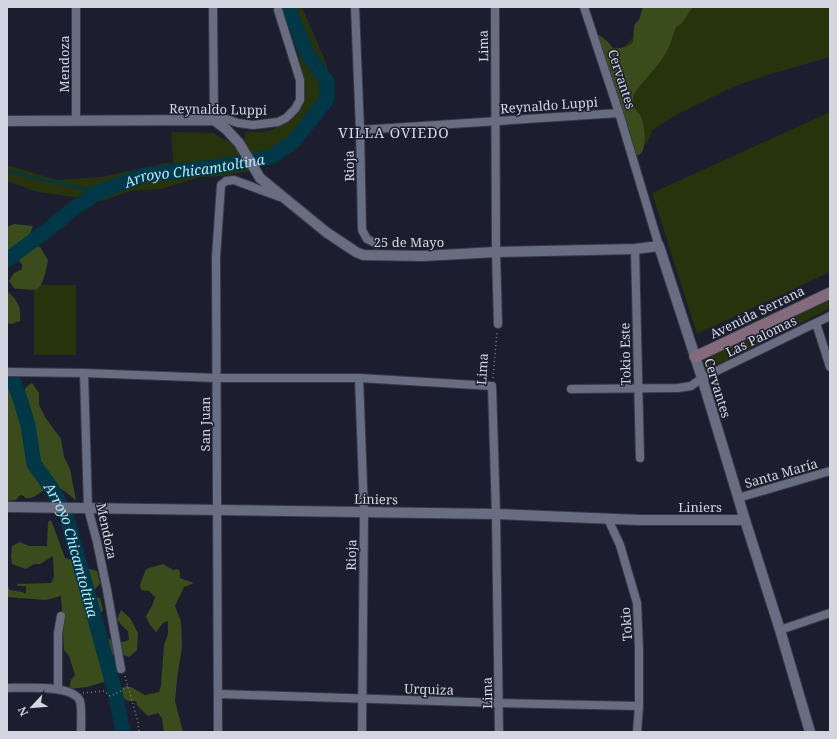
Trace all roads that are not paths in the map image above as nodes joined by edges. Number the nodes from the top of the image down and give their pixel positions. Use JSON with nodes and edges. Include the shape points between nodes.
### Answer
{"nodes":[{"id":1,"x":76,"y":7,"type":"edge"},
{"id":2,"x":213,"y":7,"type":"edge"},
{"id":3,"x":355,"y":7,"type":"edge"},
{"id":4,"x":495,"y":7,"type":"edge"},
{"id":5,"x":584,"y":7,"type":"edge"},
{"id":6,"x":278,"y":10,"type":"dead end"},
{"id":7,"x":619,"y":113,"type":"junction"},
{"id":8,"x":214,"y":120,"type":"junction"},
{"id":9,"x":7,"y":121,"type":"edge"},
{"id":10,"x":76,"y":121,"type":"junction"},
{"id":11,"x":496,"y":122,"type":"junction"},
{"id":12,"x":360,"y":130,"type":"junction"},
{"id":13,"x":285,"y":199,"type":"junction"},
{"id":14,"x":377,"y":244,"type":"dead end"},
{"id":15,"x":659,"y":246,"type":"junction"},
{"id":16,"x":635,"y":249,"type":"junction"},
{"id":17,"x":496,"y":252,"type":"junction"},
{"id":18,"x":830,"y":293,"type":"edge"},
{"id":19,"x":830,"y":316,"type":"edge"},
{"id":20,"x":816,"y":323,"type":"junction"},
{"id":21,"x":498,"y":324,"type":"road end"},
{"id":22,"x":695,"y":357,"type":"junction"},
{"id":23,"x":830,"y":367,"type":"edge"},
{"id":24,"x":7,"y":372,"type":"edge"},
{"id":25,"x":84,"y":373,"type":"junction"},
{"id":26,"x":217,"y":378,"type":"junction"},
{"id":27,"x":359,"y":378,"type":"junction"},
{"id":28,"x":702,"y":378,"type":"junction"},
{"id":29,"x":571,"y":389,"type":"dead end"},
{"id":30,"x":638,"y":389,"type":"junction"},
{"id":31,"x":640,"y":458,"type":"dead end"},
{"id":32,"x":830,"y":471,"type":"edge"},
{"id":33,"x":738,"y":498,"type":"junction"},
{"id":34,"x":7,"y":506,"type":"edge"},
{"id":35,"x":88,"y":508,"type":"junction"},
{"id":36,"x":217,"y":510,"type":"junction"},
{"id":37,"x":364,"y":512,"type":"junction"},
{"id":38,"x":496,"y":514,"type":"junction"},
{"id":39,"x":608,"y":519,"type":"junction"},
{"id":40,"x":745,"y":520,"type":"junction"},
{"id":41,"x":830,"y":613,"type":"edge"},
{"id":42,"x":61,"y":616,"type":"dead end"},
{"id":43,"x":780,"y":630,"type":"junction"},
{"id":44,"x":120,"y":669,"type":"road end"},
{"id":45,"x":7,"y":688,"type":"edge"},
{"id":46,"x":58,"y":689,"type":"junction"},
{"id":47,"x":218,"y":694,"type":"junction"},
{"id":48,"x":361,"y":699,"type":"junction"},
{"id":49,"x":499,"y":703,"type":"junction"},
{"id":50,"x":639,"y":706,"type":"junction"},
{"id":51,"x":81,"y":732,"type":"edge"},
{"id":52,"x":218,"y":732,"type":"edge"},
{"id":53,"x":362,"y":732,"type":"edge"},
{"id":54,"x":499,"y":732,"type":"edge"},
{"id":55,"x":637,"y":732,"type":"edge"},
{"id":56,"x":810,"y":732,"type":"edge"}],
"edges":[{"from":1,"to":10,"type":"street","name":"Mendoza"},
{"from":2,"to":8,"type":"street"},
{"from":3,"to":12,"type":"street","name":"Rioja"},
{"from":4,"to":11,"type":"street","name":"Lima"},
{"from":5,"to":7,"type":"street","name":"Cervantes"},
{"from":6,"to":8,"type":"street","name":"Reynaldo Luppi","via":[[300,80],[300,100],[295,109],[278,122],[253,125],[226,119]]},
{"from":7,"to":11,"type":"street","name":"Reynaldo Luppi"},
{"from":7,"to":15,"type":"street","name":"Cervantes"},
{"from":8,"to":10,"type":"street","name":"Reynaldo Luppi"},
{"from":8,"to":13,"type":"street","name":"25 de Mayo","via":[[238,143],[260,178]]},
{"from":9,"to":10,"type":"street","name":"Reynaldo Luppi"},
{"from":11,"to":12,"type":"street","name":"Reynaldo Luppi"},
{"from":11,"to":17,"type":"street","name":"Lima"},
{"from":12,"to":14,"type":"street","name":"Rioja","via":[[362,230],[366,239]]},
{"from":13,"to":17,"type":"street","name":"25 de Mayo","via":[[326,232],[363,255],[423,256]]},
{"from":13,"to":26,"type":"street","name":"San Juan","via":[[234,180],[221,185],[216,257]]},
{"from":15,"to":16,"type":"street","name":"25 de Mayo"},
{"from":15,"to":22,"type":"street","name":"Cervantes"},
{"from":16,"to":17,"type":"street","name":"25 de Mayo"},
{"from":16,"to":30,"type":"street","name":"Tokio Este"},
{"from":17,"to":21,"type":"street","name":"Lima"},
{"from":18,"to":22,"type":"main road","name":"Avenida Serrana"},
{"from":19,"to":20,"type":"street","name":"Las Palomas"},
{"from":20,"to":23,"type":"street"},
{"from":20,"to":28,"type":"street","name":"Las Palomas"},
{"from":22,"to":28,"type":"street","name":"Cervantes"},
{"from":24,"to":25,"type":"street"},
{"from":25,"to":26,"type":"street"},
{"from":25,"to":35,"type":"street","name":"Mendoza"},
{"from":26,"to":27,"type":"street"},
{"from":26,"to":36,"type":"street","name":"San Juan"},
{"from":27,"to":37,"type":"street","name":"Rioja"},
{"from":27,"to":38,"type":"street","name":"Lima","via":[[492,386]]},
{"from":28,"to":30,"type":"street","name":"Las Palomas","via":[[685,388]]},
{"from":28,"to":33,"type":"street","name":"Cervantes"},
{"from":29,"to":30,"type":"street","name":"Las Palomas"},
{"from":30,"to":31,"type":"street","name":"Tokio Este"},
{"from":32,"to":33,"type":"street","name":"Santa María"},
{"from":33,"to":40,"type":"street","name":"Cervantes"},
{"from":34,"to":35,"type":"street","name":"Liniers"},
{"from":35,"to":36,"type":"street","name":"Liniers"},
{"from":35,"to":44,"type":"street","name":"Mendoza","via":[[107,590]]},
{"from":36,"to":37,"type":"street","name":"Liniers"},
{"from":36,"to":47,"type":"street","name":"San Juan"},
{"from":37,"to":38,"type":"street","name":"Liniers"},
{"from":37,"to":48,"type":"street","name":"Rioja"},
{"from":38,"to":39,"type":"street","name":"Liniers"},
{"from":38,"to":49,"type":"street","name":"Lima"},
{"from":39,"to":40,"type":"street","name":"Liniers"},
{"from":39,"to":50,"type":"street","name":"Tokio","via":[[620,545],[637,603]]},
{"from":40,"to":43,"type":"street","name":"Cervantes"},
{"from":41,"to":43,"type":"street"},
{"from":42,"to":46,"type":"street","via":[[58,633]]},
{"from":43,"to":56,"type":"street","name":"Cervantes"},
{"from":45,"to":46,"type":"street"},
{"from":46,"to":51,"type":"street","via":[[74,694],[80,702]]},
{"from":47,"to":48,"type":"street","name":"Urquiza"},
{"from":47,"to":52,"type":"street","name":"San Juan"},
{"from":48,"to":49,"type":"street","name":"Urquiza"},
{"from":48,"to":53,"type":"street","name":"Rioja"},
{"from":49,"to":50,"type":"street","name":"Urquiza"},
{"from":49,"to":54,"type":"street","name":"Lima"},
{"from":50,"to":55,"type":"street","name":"Tokio"}]}
